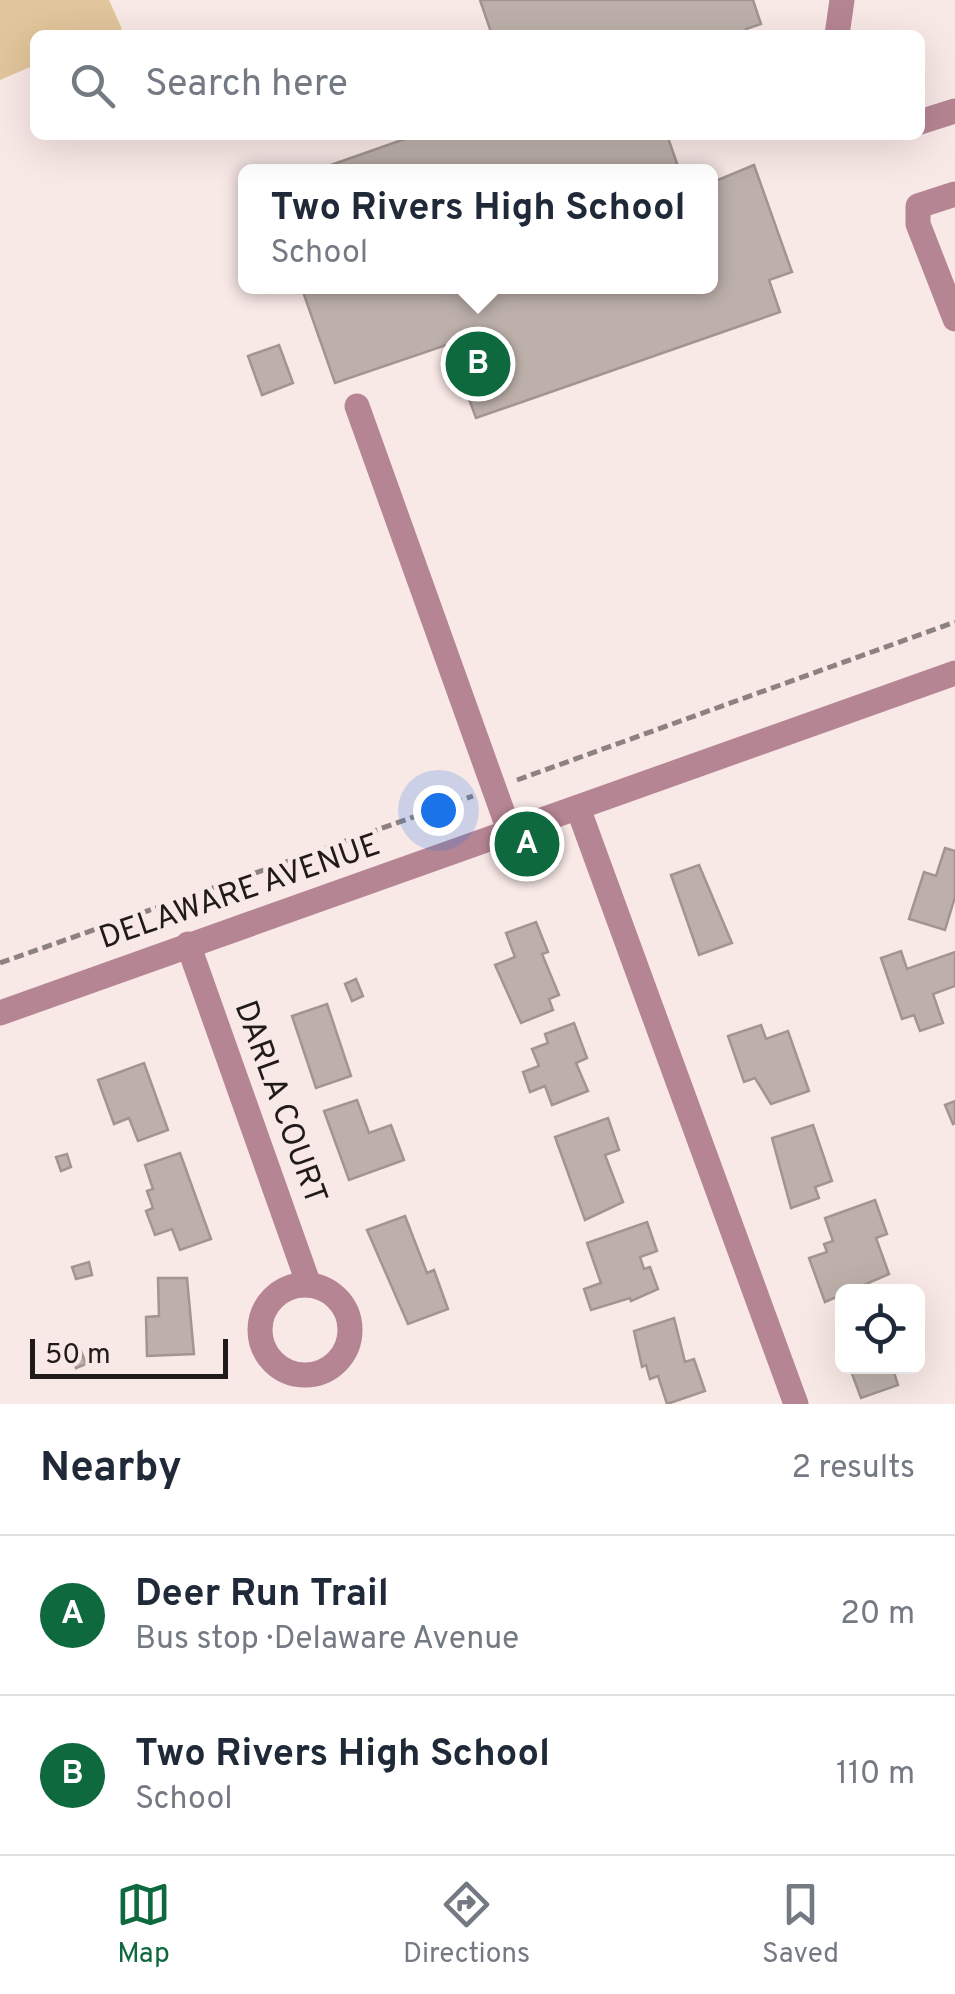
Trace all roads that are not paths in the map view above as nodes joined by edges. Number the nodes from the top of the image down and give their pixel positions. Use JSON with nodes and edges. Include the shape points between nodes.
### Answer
{"nodes":[{"id":1,"x":842,"y":0,"type":"edge"},
{"id":2,"x":839,"y":30,"type":"edge"},
{"id":3,"x":955,"y":110,"type":"edge"},
{"id":4,"x":925,"y":120,"type":"edge"},
{"id":5,"x":955,"y":194,"type":"edge"},
{"id":6,"x":955,"y":319,"type":"edge"},
{"id":7,"x":357,"y":406,"type":"dead end"},
{"id":8,"x":955,"y":673,"type":"edge"},
{"id":9,"x":578,"y":808,"type":"junction"},
{"id":10,"x":510,"y":833,"type":"junction"},
{"id":11,"x":188,"y":944,"type":"junction"},
{"id":12,"x":0,"y":1013,"type":"edge"},
{"id":13,"x":309,"y":1284,"type":"dead end"},
{"id":14,"x":796,"y":1404,"type":"edge"}],
"edges":[{"from":1,"to":2,"type":"street"},
{"from":3,"to":4,"type":"street"},
{"from":5,"to":6,"type":"street","via":[[918,206],[918,224]]},
{"from":7,"to":10,"type":"street"},
{"from":8,"to":9,"type":"street","name":"DELAWARE AVENUE"},
{"from":9,"to":10,"type":"street","name":"DELAWARE AVENUE"},
{"from":9,"to":14,"type":"street"},
{"from":10,"to":11,"type":"street","name":"DELAWARE AVENUE"},
{"from":11,"to":12,"type":"street","name":"DELAWARE AVENUE"},
{"from":11,"to":13,"type":"street","name":"DARLA COURT"}]}
